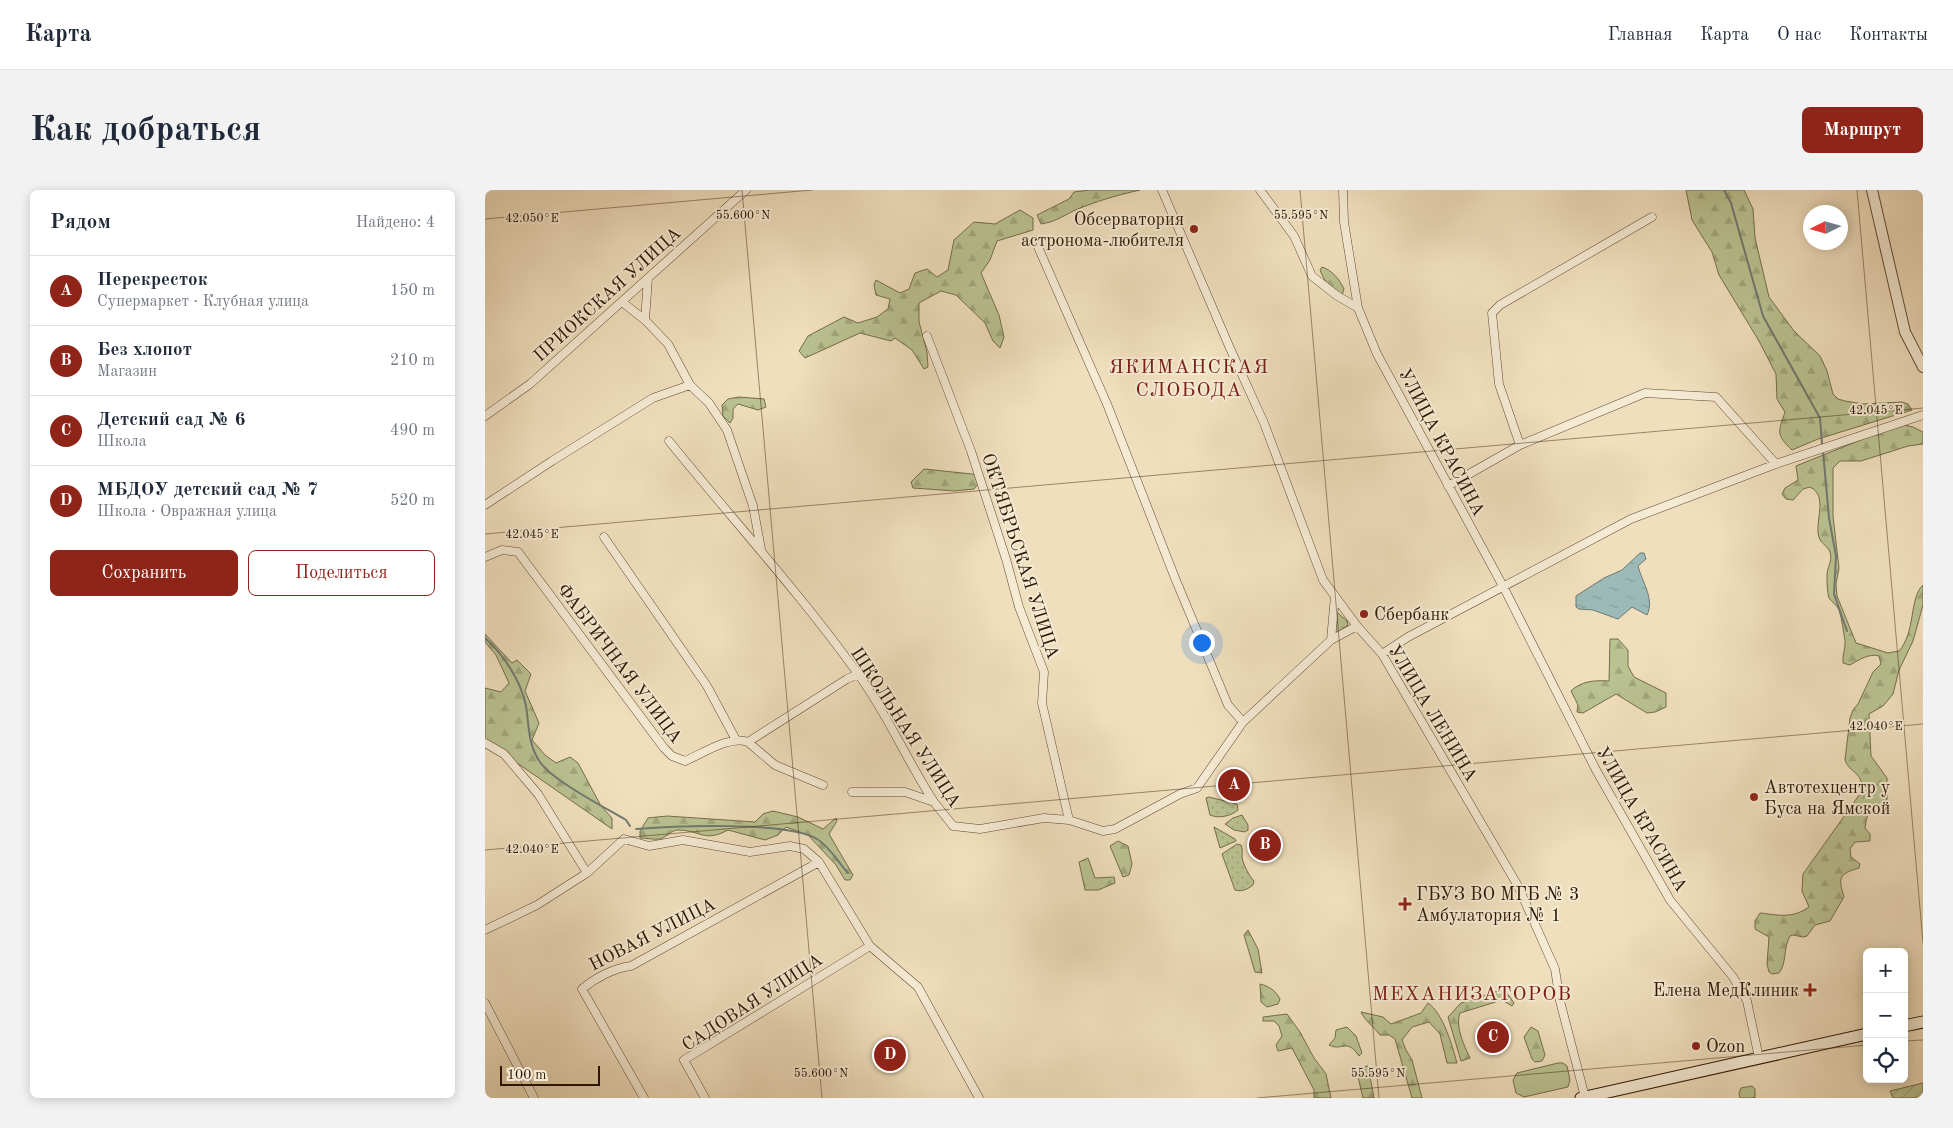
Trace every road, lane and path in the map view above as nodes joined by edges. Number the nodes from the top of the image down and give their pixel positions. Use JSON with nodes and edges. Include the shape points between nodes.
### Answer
{"nodes":[{"id":1,"x":746,"y":190,"type":"edge"},
{"id":2,"x":1162,"y":190,"type":"edge"},
{"id":3,"x":1260,"y":190,"type":"edge"},
{"id":4,"x":1343,"y":190,"type":"edge"},
{"id":5,"x":1872,"y":190,"type":"edge"},
{"id":6,"x":1652,"y":217,"type":"dead end"},
{"id":7,"x":1035,"y":240,"type":"dead end"},
{"id":8,"x":648,"y":278,"type":"junction"},
{"id":9,"x":622,"y":302,"type":"junction"},
{"id":10,"x":1358,"y":308,"type":"junction"},
{"id":11,"x":645,"y":320,"type":"junction"},
{"id":12,"x":927,"y":336,"type":"dead end"},
{"id":13,"x":1923,"y":367,"type":"edge"},
{"id":14,"x":690,"y":385,"type":"junction"},
{"id":15,"x":485,"y":416,"type":"edge"},
{"id":16,"x":1923,"y":416,"type":"edge"},
{"id":17,"x":669,"y":441,"type":"dead end"},
{"id":18,"x":1520,"y":444,"type":"junction"},
{"id":19,"x":1775,"y":464,"type":"junction"},
{"id":20,"x":1447,"y":486,"type":"junction"},
{"id":21,"x":485,"y":506,"type":"edge"},
{"id":22,"x":604,"y":537,"type":"dead end"},
{"id":23,"x":761,"y":550,"type":"junction"},
{"id":24,"x":485,"y":557,"type":"edge"},
{"id":25,"x":1504,"y":588,"type":"junction"},
{"id":26,"x":1335,"y":596,"type":"junction"},
{"id":27,"x":1357,"y":626,"type":"junction"},
{"id":28,"x":1331,"y":640,"type":"junction"},
{"id":29,"x":1382,"y":654,"type":"junction"},
{"id":30,"x":858,"y":674,"type":"junction"},
{"id":31,"x":1243,"y":722,"type":"junction"},
{"id":32,"x":736,"y":740,"type":"junction"},
{"id":33,"x":748,"y":742,"type":"junction"},
{"id":34,"x":485,"y":743,"type":"edge"},
{"id":35,"x":823,"y":785,"type":"dead end"},
{"id":36,"x":852,"y":792,"type":"dead end"},
{"id":37,"x":934,"y":802,"type":"junction"},
{"id":38,"x":1069,"y":820,"type":"junction"},
{"id":39,"x":819,"y":862,"type":"junction"},
{"id":40,"x":587,"y":874,"type":"junction"},
{"id":41,"x":485,"y":930,"type":"edge"},
{"id":42,"x":870,"y":946,"type":"junction"},
{"id":43,"x":485,"y":1003,"type":"edge"},
{"id":44,"x":1923,"y":1022,"type":"edge"},
{"id":45,"x":1908,"y":1025,"type":"edge"},
{"id":46,"x":1863,"y":1035,"type":"edge"},
{"id":47,"x":1759,"y":1058,"type":"junction"},
{"id":48,"x":534,"y":1098,"type":"edge"},
{"id":49,"x":644,"y":1098,"type":"edge"},
{"id":50,"x":705,"y":1098,"type":"edge"},
{"id":51,"x":979,"y":1098,"type":"edge"},
{"id":52,"x":1583,"y":1098,"type":"edge"}],
"edges":[{"from":1,"to":8,"type":"street","name":"ПРИОКСКАЯ УЛИЦА"},
{"from":2,"to":26,"type":"street","name":"УЛИЦА ЛЕНИНА","via":[[1264,423],[1323,580]]},
{"from":3,"to":10,"type":"street","via":[[1294,236],[1312,276]]},
{"from":4,"to":10,"type":"street","name":"УЛИЦА КРАСИНА","via":[[1344,222]]},
{"from":5,"to":13,"type":"street","via":[[1905,332]]},
{"from":6,"to":18,"type":"street","via":[[1500,305],[1492,313],[1499,384]]},
{"from":7,"to":31,"type":"street","via":[[1107,404],[1228,706]]},
{"from":8,"to":9,"type":"street","name":"ПРИОКСКАЯ УЛИЦА"},
{"from":8,"to":11,"type":"street"},
{"from":9,"to":11,"type":"street","name":"ШКОЛЬНАЯ УЛИЦА"},
{"from":9,"to":15,"type":"street","name":"ПРИОКСКАЯ УЛИЦА","via":[[530,384]]},
{"from":10,"to":20,"type":"street","name":"УЛИЦА КРАСИНА","via":[[1377,354]]},
{"from":11,"to":14,"type":"street","name":"ШКОЛЬНАЯ УЛИЦА","via":[[668,344]]},
{"from":12,"to":38,"type":"street","name":"ОКТЯБРЬСКАЯ УЛИЦА","via":[[971,451],[1019,607],[1044,672],[1042,703]]},
{"from":14,"to":21,"type":"street","via":[[653,398]]},
{"from":14,"to":23,"type":"street","name":"ШКОЛЬНАЯ УЛИЦА","via":[[709,403],[727,430],[753,506]]},
{"from":16,"to":19,"type":"street"},
{"from":17,"to":23,"type":"street","name":"ШКОЛЬНАЯ УЛИЦА"},
{"from":18,"to":19,"type":"street","via":[[1645,393],[1689,394],[1716,397]]},
{"from":18,"to":20,"type":"street"},
{"from":19,"to":25,"type":"street","via":[[1631,519]]},
{"from":20,"to":25,"type":"street","name":"УЛИЦА КРАСИНА"},
{"from":22,"to":32,"type":"street","via":[[707,686]]},
{"from":23,"to":30,"type":"street","name":"ШКОЛЬНАЯ УЛИЦА"},
{"from":24,"to":32,"type":"street","name":"ФАБРИЧНАЯ УЛИЦА","via":[[503,550],[517,552],[672,756],[685,761]]},
{"from":25,"to":29,"type":"street"},
{"from":25,"to":47,"type":"street","name":"УЛИЦА КРАСИНА","via":[[1596,770],[1670,900],[1733,978],[1747,1001]]},
{"from":26,"to":27,"type":"street","name":"УЛИЦА ЛЕНИНА"},
{"from":26,"to":28,"type":"street"},
{"from":27,"to":28,"type":"street"},
{"from":27,"to":29,"type":"street","name":"УЛИЦА ЛЕНИНА"},
{"from":28,"to":31,"type":"street"},
{"from":29,"to":52,"type":"street","name":"УЛИЦА ЛЕНИНА","via":[[1517,886],[1555,969],[1559,1001]]},
{"from":30,"to":33,"type":"street"},
{"from":30,"to":37,"type":"street","name":"ШКОЛЬНАЯ УЛИЦА"},
{"from":31,"to":38,"type":"street","via":[[1197,788],[1115,829],[1103,830]]},
{"from":32,"to":33,"type":"street","name":"ФАБРИЧНАЯ УЛИЦА"},
{"from":33,"to":35,"type":"street","via":[[775,765]]},
{"from":34,"to":40,"type":"street","via":[[504,754],[538,794]]},
{"from":36,"to":37,"type":"street","via":[[905,792]]},
{"from":37,"to":38,"type":"street","name":"ШКОЛЬНАЯ УЛИЦА","via":[[953,826],[980,829],[1044,818]]},
{"from":39,"to":40,"type":"street","via":[[804,849],[790,846],[750,852],[683,840],[649,846],[624,839]]},
{"from":39,"to":42,"type":"street"},
{"from":39,"to":49,"type":"street","name":"НОВАЯ УЛИЦА","via":[[631,966],[593,980],[583,989]]},
{"from":40,"to":41,"type":"street","via":[[537,905]]},
{"from":42,"to":50,"type":"street","name":"САДОВАЯ УЛИЦА","via":[[684,1060]]},
{"from":42,"to":51,"type":"street","via":[[918,987]]},
{"from":43,"to":48,"type":"street"},
{"from":44,"to":45,"type":"main road"},
{"from":46,"to":47,"type":"main road"},
{"from":47,"to":52,"type":"main road"}]}
